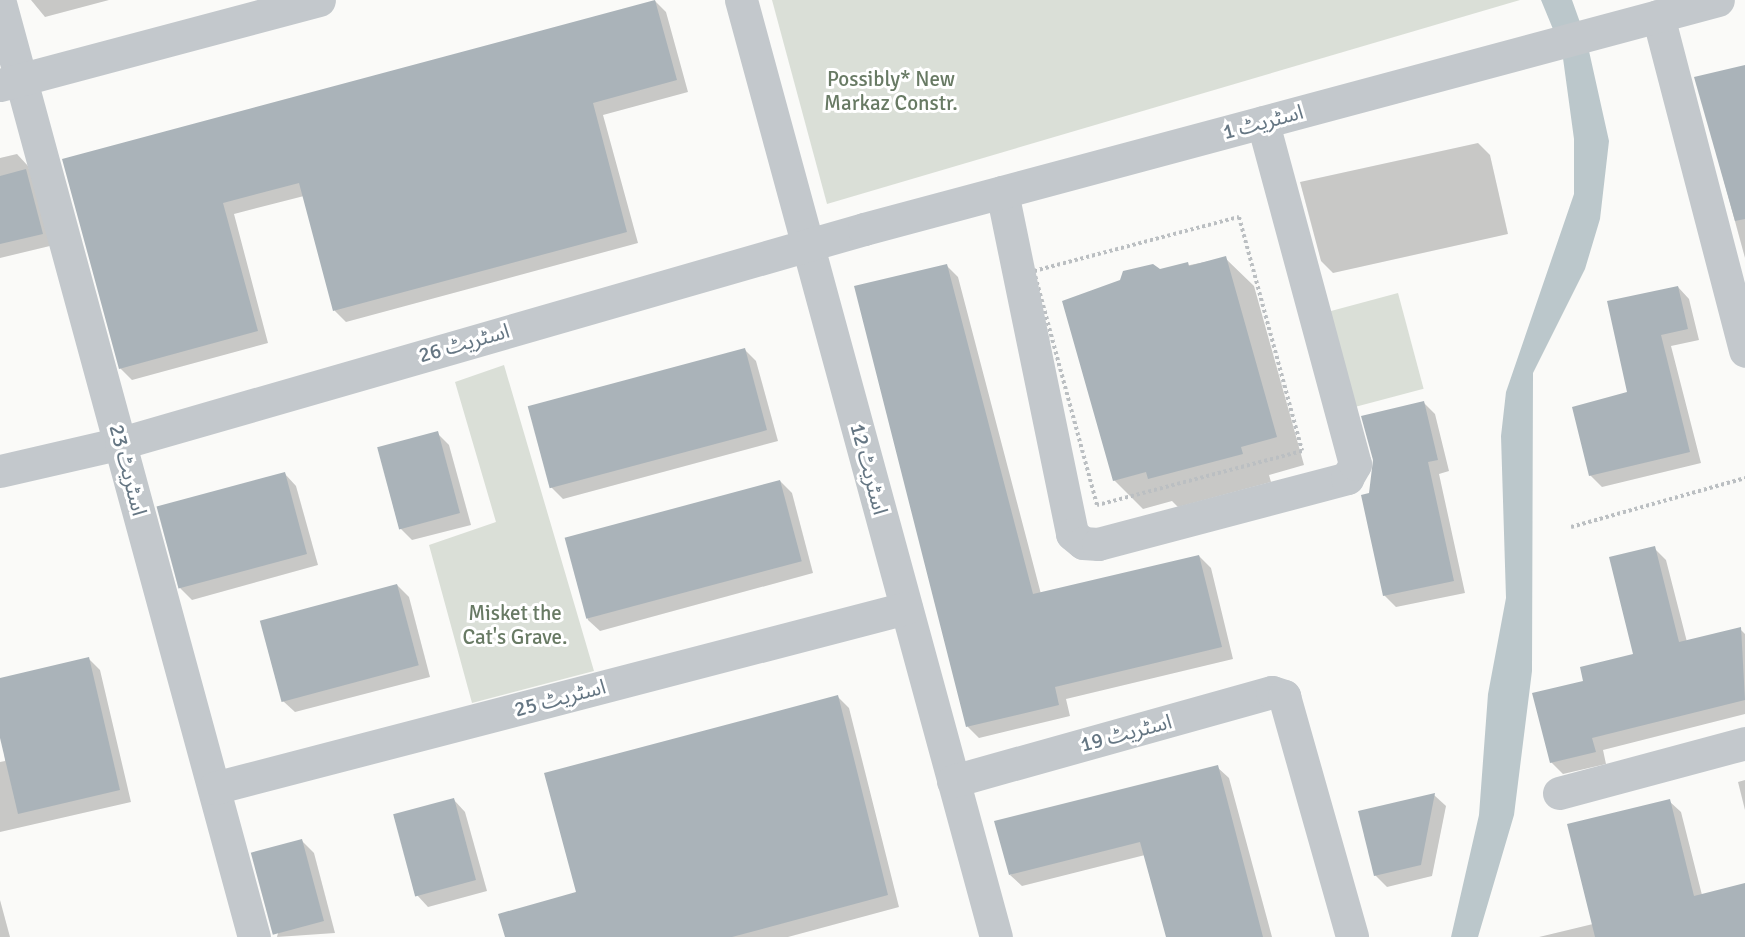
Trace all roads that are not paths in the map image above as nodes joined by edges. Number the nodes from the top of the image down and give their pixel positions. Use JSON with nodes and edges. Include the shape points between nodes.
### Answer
{"nodes":[{"id":1,"x":319,"y":0,"type":"edge"},
{"id":2,"x":741,"y":0,"type":"edge"},
{"id":3,"x":1718,"y":0,"type":"edge"},
{"id":4,"x":0,"y":3,"type":"edge"},
{"id":5,"x":1659,"y":16,"type":"junction"},
{"id":6,"x":10,"y":82,"type":"edge"},
{"id":7,"x":1263,"y":122,"type":"junction"},
{"id":8,"x":1002,"y":192,"type":"junction"},
{"id":9,"x":808,"y":246,"type":"junction"},
{"id":10,"x":1745,"y":351,"type":"edge"},
{"id":11,"x":121,"y":443,"type":"junction"},
{"id":12,"x":0,"y":471,"type":"edge"},
{"id":13,"x":906,"y":608,"type":"junction"},
{"id":14,"x":1745,"y":743,"type":"edge"},
{"id":15,"x":953,"y":781,"type":"junction"},
{"id":16,"x":214,"y":788,"type":"junction"},
{"id":17,"x":1559,"y":793,"type":"dead end"},
{"id":18,"x":988,"y":935,"type":"edge"},
{"id":19,"x":254,"y":937,"type":"edge"},
{"id":20,"x":1352,"y":937,"type":"edge"}],
"edges":[{"from":1,"to":6,"type":"street"},
{"from":2,"to":9,"type":"street","name":"اسٹریٹ 12"},
{"from":3,"to":5,"type":"street","name":"اسٹریٹ 1"},
{"from":4,"to":6,"type":"street","name":"اسٹریٹ 23"},
{"from":5,"to":7,"type":"street","name":"اسٹریٹ 1"},
{"from":5,"to":10,"type":"street"},
{"from":6,"to":11,"type":"street","name":"اسٹریٹ 23"},
{"from":7,"to":8,"type":"street","name":"اسٹریٹ 1"},
{"from":7,"to":8,"type":"street","via":[[1355,464],[1347,478],[1098,544],[1083,543],[1072,534]]},
{"from":8,"to":9,"type":"street","name":"اسٹریٹ 1"},
{"from":9,"to":11,"type":"street","name":"اسٹریٹ 26"},
{"from":9,"to":13,"type":"street","name":"اسٹریٹ 12"},
{"from":11,"to":12,"type":"street"},
{"from":11,"to":16,"type":"street","name":"اسٹریٹ 23"},
{"from":13,"to":15,"type":"street","name":"اسٹریٹ 12"},
{"from":13,"to":16,"type":"street","name":"اسٹریٹ 25"},
{"from":14,"to":17,"type":"street"},
{"from":15,"to":18,"type":"street","name":"اسٹریٹ 12"},
{"from":15,"to":20,"type":"street","name":"اسٹریٹ 19","via":[[1272,692],[1284,696],[1292,708]]},
{"from":16,"to":19,"type":"street","name":"اسٹریٹ 23"}]}
